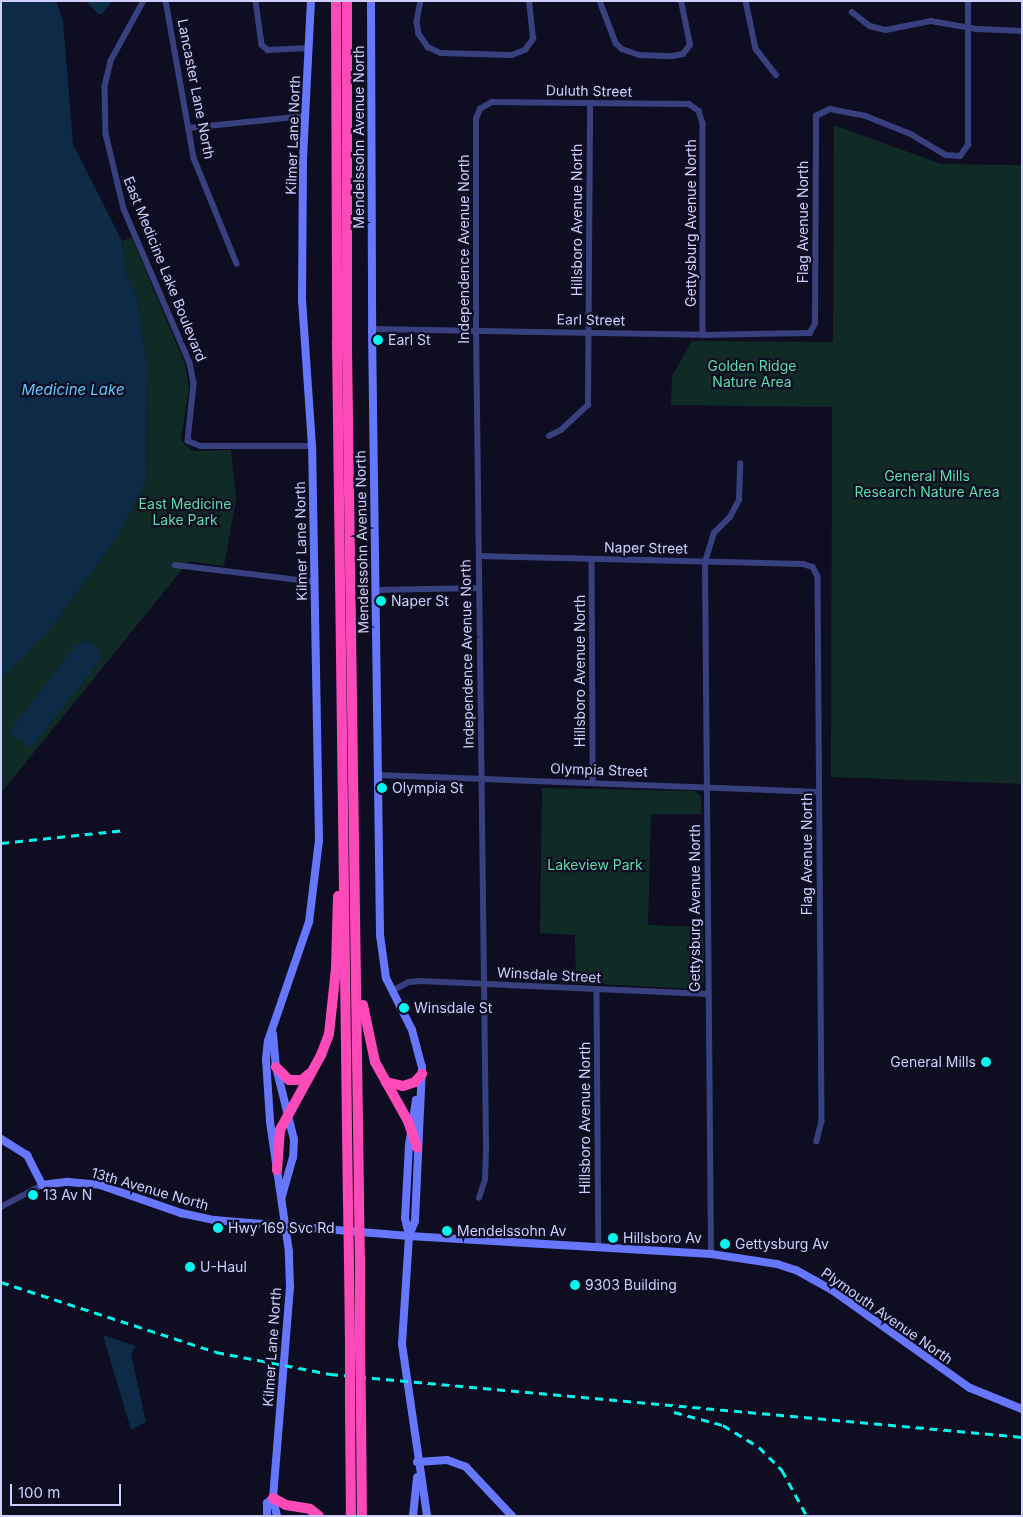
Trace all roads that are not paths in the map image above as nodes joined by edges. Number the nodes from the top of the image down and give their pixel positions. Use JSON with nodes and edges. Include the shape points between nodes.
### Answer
{"nodes":[{"id":1,"x":144,"y":1,"type":"edge"},
{"id":2,"x":166,"y":1,"type":"edge"},
{"id":3,"x":256,"y":1,"type":"edge"},
{"id":4,"x":311,"y":1,"type":"edge"},
{"id":5,"x":336,"y":1,"type":"edge"},
{"id":6,"x":347,"y":1,"type":"edge"},
{"id":7,"x":371,"y":1,"type":"edge"},
{"id":8,"x":421,"y":1,"type":"edge"},
{"id":9,"x":530,"y":1,"type":"edge"},
{"id":10,"x":600,"y":1,"type":"edge"},
{"id":11,"x":681,"y":1,"type":"edge"},
{"id":12,"x":746,"y":1,"type":"edge"},
{"id":13,"x":968,"y":1,"type":"edge"},
{"id":14,"x":852,"y":12,"type":"dead end"},
{"id":15,"x":967,"y":27,"type":"junction"},
{"id":16,"x":1022,"y":31,"type":"edge"},
{"id":17,"x":310,"y":48,"type":"junction"},
{"id":18,"x":776,"y":75,"type":"dead end"},
{"id":19,"x":590,"y":104,"type":"junction"},
{"id":20,"x":480,"y":109,"type":"joint"},
{"id":21,"x":699,"y":111,"type":"joint"},
{"id":22,"x":304,"y":116,"type":"junction"},
{"id":23,"x":188,"y":128,"type":"junction"},
{"id":24,"x":237,"y":264,"type":"dead end"},
{"id":25,"x":372,"y":329,"type":"junction"},
{"id":26,"x":476,"y":330,"type":"junction"},
{"id":27,"x":589,"y":333,"type":"junction"},
{"id":28,"x":810,"y":333,"type":"joint"},
{"id":29,"x":703,"y":335,"type":"junction"},
{"id":30,"x":549,"y":436,"type":"dead end"},
{"id":31,"x":312,"y":446,"type":"junction"},
{"id":32,"x":740,"y":464,"type":"dead end"},
{"id":33,"x":479,"y":556,"type":"junction"},
{"id":34,"x":592,"y":559,"type":"junction"},
{"id":35,"x":705,"y":562,"type":"junction"},
{"id":36,"x":175,"y":565,"type":"dead end"},
{"id":37,"x":813,"y":568,"type":"joint"},
{"id":38,"x":315,"y":582,"type":"junction"},
{"id":39,"x":480,"y":588,"type":"junction"},
{"id":40,"x":375,"y":590,"type":"junction"},
{"id":41,"x":378,"y":775,"type":"junction"},
{"id":42,"x":481,"y":778,"type":"junction"},
{"id":43,"x":593,"y":782,"type":"junction"},
{"id":44,"x":706,"y":787,"type":"junction"},
{"id":45,"x":819,"y":792,"type":"junction"},
{"id":46,"x":343,"y":827,"type":"junction"},
{"id":47,"x":355,"y":902,"type":"junction"},
{"id":48,"x":484,"y":984,"type":"junction"},
{"id":49,"x":392,"y":990,"type":"junction"},
{"id":50,"x":597,"y":990,"type":"junction"},
{"id":51,"x":708,"y":994,"type":"junction"},
{"id":52,"x":273,"y":1027,"type":"junction"},
{"id":53,"x":276,"y":1067,"type":"junction"},
{"id":54,"x":313,"y":1069,"type":"junction"},
{"id":55,"x":422,"y":1074,"type":"junction"},
{"id":56,"x":386,"y":1082,"type":"junction"},
{"id":57,"x":288,"y":1114,"type":"junction"},
{"id":58,"x":411,"y":1128,"type":"junction"},
{"id":59,"x":1,"y":1139,"type":"edge"},
{"id":60,"x":817,"y":1141,"type":"dead end"},
{"id":61,"x":417,"y":1147,"type":"junction"},
{"id":62,"x":277,"y":1170,"type":"junction"},
{"id":63,"x":42,"y":1185,"type":"junction"},
{"id":64,"x":282,"y":1198,"type":"junction"},
{"id":65,"x":479,"y":1198,"type":"dead end"},
{"id":66,"x":354,"y":1201,"type":"junction"},
{"id":67,"x":1,"y":1207,"type":"edge"},
{"id":68,"x":286,"y":1226,"type":"junction"},
{"id":69,"x":409,"y":1236,"type":"junction"},
{"id":70,"x":599,"y":1246,"type":"junction"},
{"id":71,"x":711,"y":1254,"type":"junction"},
{"id":72,"x":1022,"y":1409,"type":"edge"},
{"id":73,"x":417,"y":1462,"type":"junction"},
{"id":74,"x":273,"y":1498,"type":"junction"},
{"id":75,"x":304,"y":1508,"type":"junction"},
{"id":76,"x":267,"y":1516,"type":"edge"},
{"id":77,"x":277,"y":1516,"type":"edge"},
{"id":78,"x":292,"y":1516,"type":"edge"},
{"id":79,"x":319,"y":1516,"type":"edge"},
{"id":80,"x":351,"y":1516,"type":"edge"},
{"id":81,"x":362,"y":1516,"type":"edge"},
{"id":82,"x":413,"y":1516,"type":"edge"},
{"id":83,"x":427,"y":1516,"type":"edge"},
{"id":84,"x":512,"y":1516,"type":"edge"}],
"edges":[{"from":1,"to":31,"type":"street","name":"East Medicine Lake Boulevard","via":[[111,61],[105,86],[106,134],[124,209],[190,363],[194,384],[188,436],[192,445],[202,446]]},
{"from":2,"to":23,"type":"street","name":"Lancaster Lane North"},
{"from":3,"to":17,"type":"street","via":[[262,45],[268,50]]},
{"from":4,"to":17,"type":"street","name":"Kilmer Lane North"},
{"from":5,"to":46,"type":"highway"},
{"from":6,"to":47,"type":"highway","via":[[347,339]]},
{"from":7,"to":25,"type":"street","name":"Mendelssohn Avenue North"},
{"from":8,"to":9,"type":"street","via":[[418,28],[428,47],[441,53],[512,55],[525,50],[532,39]]},
{"from":10,"to":11,"type":"street","via":[[616,43],[630,54],[678,56],[687,50],[690,39]]},
{"from":12,"to":18,"type":"street","via":[[756,48]]},
{"from":13,"to":15,"type":"street"},
{"from":14,"to":15,"type":"street","via":[[870,26],[886,30],[931,21]]},
{"from":15,"to":16,"type":"street"},
{"from":15,"to":28,"type":"street","name":"Flag Avenue North","via":[[968,145],[960,156],[946,155],[889,124],[841,110],[821,112],[816,123],[815,323]]},
{"from":17,"to":22,"type":"street","name":"Kilmer Lane North"},
{"from":19,"to":20,"type":"street","name":"Duluth Street","via":[[492,102]]},
{"from":19,"to":21,"type":"street","name":"Duluth Street","via":[[688,104]]},
{"from":19,"to":27,"type":"street","name":"Hillsboro Avenue North"},
{"from":20,"to":26,"type":"street","name":"Independence Avenue North","via":[[476,119]]},
{"from":21,"to":29,"type":"street","name":"Gettysburg Avenue North","via":[[703,123]]},
{"from":22,"to":23,"type":"street"},
{"from":22,"to":31,"type":"street","name":"Kilmer Lane North","via":[[302,301]]},
{"from":23,"to":24,"type":"street","name":"Lancaster Lane North","via":[[194,158]]},
{"from":25,"to":26,"type":"street","name":"Earl Street"},
{"from":25,"to":40,"type":"street","name":"Mendelssohn Avenue North"},
{"from":26,"to":27,"type":"street","name":"Earl Street"},
{"from":26,"to":33,"type":"street","name":"Independence Avenue North"},
{"from":27,"to":29,"type":"street","name":"Earl Street"},
{"from":27,"to":30,"type":"street","name":"Hillsboro Avenue North","via":[[588,405],[561,430]]},
{"from":28,"to":29,"type":"street","name":"Earl Street"},
{"from":31,"to":38,"type":"street","name":"Kilmer Lane North"},
{"from":32,"to":35,"type":"street","name":"Gettysburg Avenue North","via":[[739,500],[730,517],[714,533]]},
{"from":33,"to":34,"type":"street","name":"Naper Street"},
{"from":33,"to":39,"type":"street","name":"Independence Avenue North"},
{"from":34,"to":35,"type":"street","name":"Naper Street"},
{"from":34,"to":43,"type":"street","name":"Hillsboro Avenue North"},
{"from":35,"to":37,"type":"street","name":"Naper Street","via":[[803,564]]},
{"from":35,"to":44,"type":"street","name":"Gettysburg Avenue North"},
{"from":36,"to":38,"type":"street"},
{"from":37,"to":45,"type":"street","name":"Flag Avenue North","via":[[818,577]]},
{"from":38,"to":52,"type":"street","name":"Kilmer Lane North","via":[[317,874],[301,952]]},
{"from":39,"to":40,"type":"street"},
{"from":39,"to":42,"type":"street","name":"Independence Avenue North"},
{"from":40,"to":41,"type":"street","name":"Mendelssohn Avenue North"},
{"from":41,"to":42,"type":"street","name":"Olympia Street"},
{"from":41,"to":49,"type":"street","name":"Mendelssohn Avenue North","via":[[381,956]]},
{"from":42,"to":43,"type":"street","name":"Olympia Street"},
{"from":42,"to":48,"type":"street","name":"Independence Avenue North"},
{"from":43,"to":44,"type":"street","name":"Olympia Street"},
{"from":44,"to":45,"type":"street","name":"Olympia Street"},
{"from":44,"to":51,"type":"street","name":"Gettysburg Avenue North"},
{"from":45,"to":60,"type":"street","name":"Flag Avenue North","via":[[822,1122]]},
{"from":46,"to":54,"type":"highway","via":[[331,1018],[326,1043]]},
{"from":46,"to":66,"type":"highway"},
{"from":47,"to":56,"type":"highway","via":[[366,1033],[375,1062]]},
{"from":47,"to":66,"type":"highway"},
{"from":48,"to":49,"type":"street","name":"Winsdale Street","via":[[421,981],[409,982]]},
{"from":48,"to":50,"type":"street","name":"Winsdale Street"},
{"from":48,"to":65,"type":"street","name":"Independence Avenue North","via":[[486,1145],[485,1179]]},
{"from":49,"to":55,"type":"street","name":"Mendelssohn Avenue North","via":[[417,1044]]},
{"from":50,"to":51,"type":"street","name":"Winsdale Street"},
{"from":50,"to":70,"type":"street","name":"Hillsboro Avenue North"},
{"from":51,"to":71,"type":"street","name":"Gettysburg Avenue North"},
{"from":52,"to":53,"type":"street","name":"Kilmer Lane North"},
{"from":52,"to":62,"type":"street","name":"Kilmer Lane North","via":[[266,1050],[266,1079]]},
{"from":53,"to":54,"type":"highway","via":[[284,1078],[297,1081]]},
{"from":53,"to":57,"type":"street","name":"Kilmer Lane North"},
{"from":54,"to":57,"type":"highway"},
{"from":55,"to":56,"type":"highway","via":[[415,1082],[403,1086]]},
{"from":55,"to":58,"type":"street","name":"Mendelssohn Avenue North"},
{"from":55,"to":61,"type":"street","name":"Mendelssohn Avenue North"},
{"from":56,"to":58,"type":"highway"},
{"from":57,"to":62,"type":"highway","via":[[278,1139]]},
{"from":57,"to":64,"type":"street","name":"Kilmer Lane North","via":[[294,1140],[293,1157]]},
{"from":58,"to":61,"type":"highway"},
{"from":58,"to":69,"type":"street","name":"Mendelssohn Avenue North","via":[[406,1218]]},
{"from":59,"to":63,"type":"street","via":[[27,1156]]},
{"from":61,"to":69,"type":"street","name":"Mendelssohn Avenue North","via":[[416,1221]]},
{"from":62,"to":64,"type":"street","name":"Kilmer Lane North"},
{"from":63,"to":67,"type":"street"},
{"from":63,"to":68,"type":"street","name":"13th Avenue North","via":[[68,1182],[100,1185],[181,1213],[238,1223]]},
{"from":64,"to":68,"type":"street","name":"Kilmer Lane North"},
{"from":66,"to":80,"type":"highway","bridge":true,"via":[[349,1262]]},
{"from":66,"to":81,"type":"highway","bridge":true,"via":[[360,1263]]},
{"from":68,"to":69,"type":"street","name":"Plymouth Avenue North"},
{"from":68,"to":74,"type":"street","name":"Kilmer Lane North","via":[[290,1286]]},
{"from":69,"to":70,"type":"street","name":"Plymouth Avenue North"},
{"from":69,"to":73,"type":"street","name":"Mendelssohn Avenue North","via":[[402,1344]]},
{"from":70,"to":71,"type":"street","name":"Plymouth Avenue North"},
{"from":71,"to":72,"type":"street","name":"Plymouth Avenue North","via":[[777,1264],[815,1280],[956,1379]]},
{"from":73,"to":82,"type":"street","name":"Mendelssohn Avenue North","via":[[418,1494]]},
{"from":73,"to":83,"type":"street","name":"Mendelssohn Avenue North"},
{"from":73,"to":84,"type":"street","via":[[447,1460],[466,1467]]},
{"from":74,"to":75,"type":"highway","via":[[286,1505]]},
{"from":74,"to":76,"type":"street","name":"Kilmer Lane North","via":[[267,1503]]},
{"from":74,"to":77,"type":"street","name":"Kilmer Lane North"},
{"from":75,"to":78,"type":"highway"},
{"from":75,"to":79,"type":"highway"}]}
